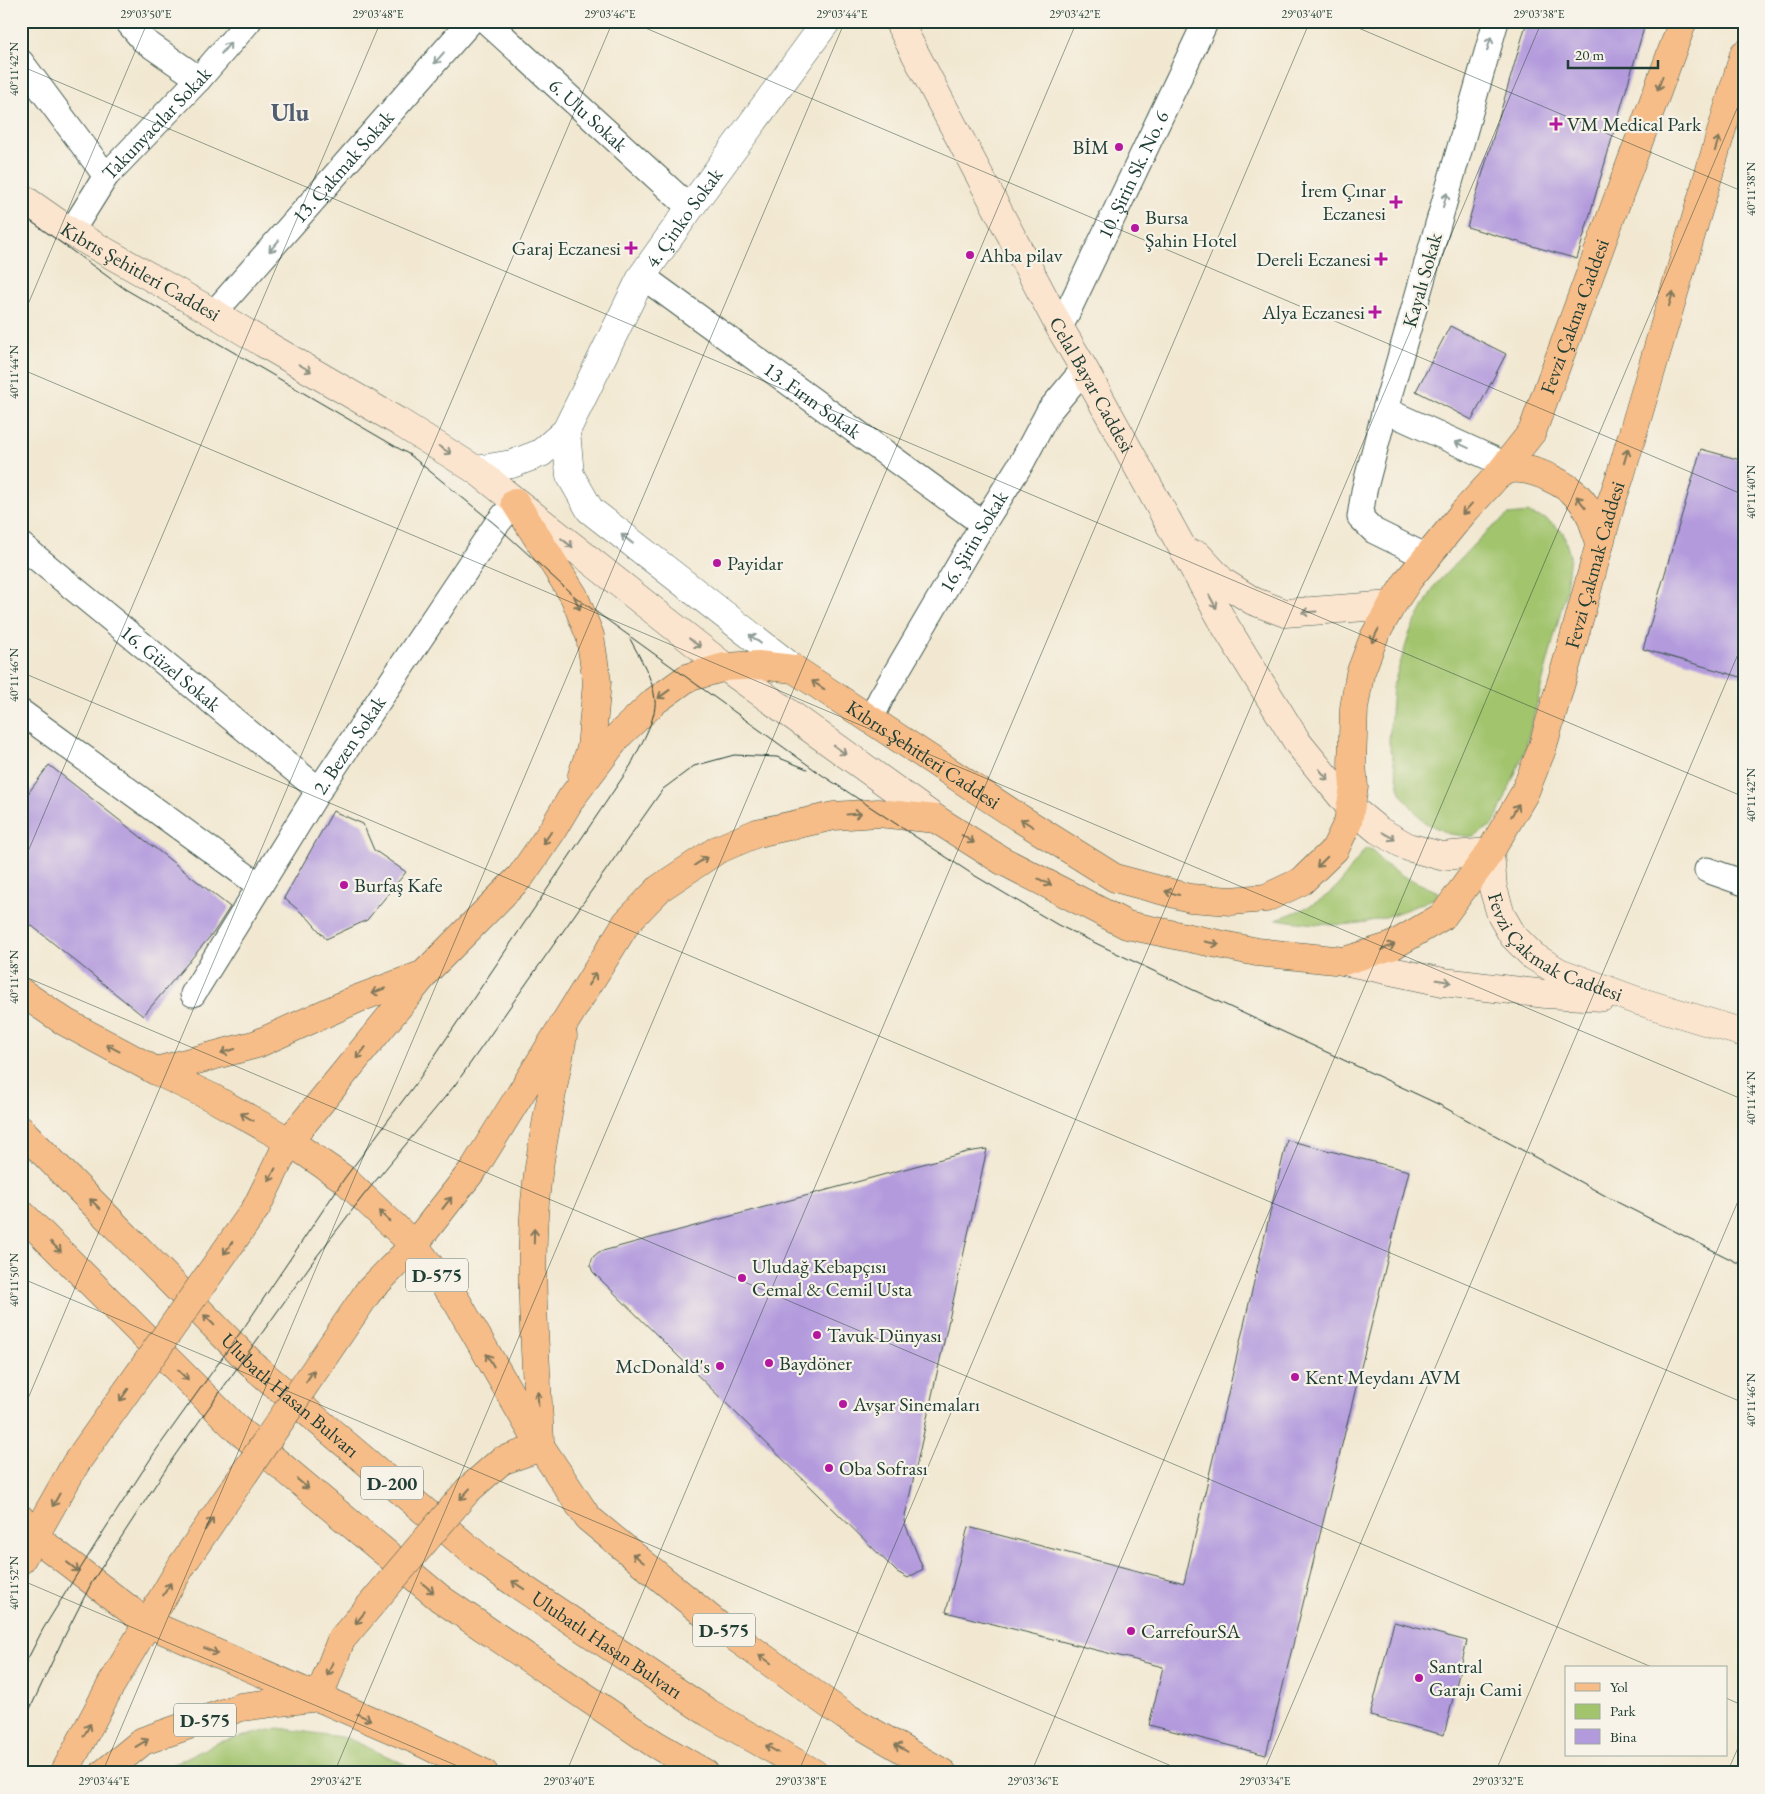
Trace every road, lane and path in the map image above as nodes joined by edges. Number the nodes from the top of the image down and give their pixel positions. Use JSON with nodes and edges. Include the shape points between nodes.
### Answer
{"nodes":[{"id":1,"x":126,"y":21,"type":"edge"},
{"id":2,"x":249,"y":21,"type":"edge"},
{"id":3,"x":471,"y":21,"type":"edge"},
{"id":4,"x":486,"y":21,"type":"edge"},
{"id":5,"x":827,"y":21,"type":"edge"},
{"id":6,"x":898,"y":21,"type":"edge"},
{"id":7,"x":1206,"y":21,"type":"edge"},
{"id":8,"x":1496,"y":21,"type":"edge"},
{"id":9,"x":1682,"y":21,"type":"edge"},
{"id":10,"x":1744,"y":54,"type":"edge"},
{"id":11,"x":21,"y":62,"type":"edge"},
{"id":12,"x":199,"y":79,"type":"junction"},
{"id":13,"x":106,"y":176,"type":"junction"},
{"id":14,"x":21,"y":197,"type":"edge"},
{"id":15,"x":690,"y":208,"type":"junction"},
{"id":16,"x":71,"y":232,"type":"junction"},
{"id":17,"x":642,"y":276,"type":"junction"},
{"id":18,"x":214,"y":313,"type":"junction"},
{"id":19,"x":1060,"y":328,"type":"junction"},
{"id":20,"x":1084,"y":369,"type":"junction"},
{"id":21,"x":1385,"y":410,"type":"junction"},
{"id":22,"x":566,"y":431,"type":"junction"},
{"id":23,"x":476,"y":470,"type":"junction"},
{"id":24,"x":1502,"y":470,"type":"junction"},
{"id":25,"x":515,"y":502,"type":"junction"},
{"id":26,"x":983,"y":524,"type":"junction"},
{"id":27,"x":1172,"y":528,"type":"junction"},
{"id":28,"x":21,"y":546,"type":"edge"},
{"id":29,"x":1599,"y":546,"type":"junction"},
{"id":30,"x":1427,"y":557,"type":"junction"},
{"id":31,"x":1392,"y":605,"type":"junction"},
{"id":32,"x":725,"y":667,"type":"junction"},
{"id":33,"x":794,"y":669,"type":"junction"},
{"id":34,"x":21,"y":712,"type":"edge"},
{"id":35,"x":871,"y":719,"type":"junction"},
{"id":36,"x":319,"y":790,"type":"junction"},
{"id":37,"x":572,"y":797,"type":"junction"},
{"id":38,"x":1349,"y":814,"type":"junction"},
{"id":39,"x":936,"y":818,"type":"junction"},
{"id":40,"x":1490,"y":852,"type":"junction"},
{"id":41,"x":1706,"y":870,"type":"dead end"},
{"id":42,"x":1744,"y":884,"type":"edge"},
{"id":43,"x":260,"y":886,"type":"junction"},
{"id":44,"x":1344,"y":962,"type":"junction"},
{"id":45,"x":424,"y":974,"type":"junction"},
{"id":46,"x":21,"y":992,"type":"edge"},
{"id":47,"x":193,"y":994,"type":"dead end"},
{"id":48,"x":1632,"y":999,"type":"junction"},
{"id":49,"x":566,"y":1020,"type":"junction"},
{"id":50,"x":1744,"y":1033,"type":"edge"},
{"id":51,"x":156,"y":1070,"type":"junction"},
{"id":52,"x":21,"y":1130,"type":"edge"},
{"id":53,"x":289,"y":1141,"type":"junction"},
{"id":54,"x":21,"y":1213,"type":"edge"},
{"id":55,"x":414,"y":1245,"type":"junction"},
{"id":56,"x":541,"y":1447,"type":"junction"},
{"id":57,"x":28,"y":1528,"type":"edge"},
{"id":58,"x":21,"y":1560,"type":"edge"},
{"id":59,"x":147,"y":1623,"type":"junction"},
{"id":60,"x":319,"y":1697,"type":"junction"},
{"id":61,"x":64,"y":1773,"type":"edge"},
{"id":62,"x":104,"y":1773,"type":"edge"},
{"id":63,"x":484,"y":1773,"type":"edge"},
{"id":64,"x":704,"y":1773,"type":"edge"},
{"id":65,"x":814,"y":1773,"type":"edge"},
{"id":66,"x":943,"y":1773,"type":"edge"}],
"edges":[{"from":1,"to":12,"type":"street","via":[[143,40]]},
{"from":12,"to":2,"type":"street","name":"Takunyacılar Sokak","one_way":true},
{"from":3,"to":18,"type":"street","name":"13. Çakmak Sokak","one_way":true},
{"from":4,"to":15,"type":"street","name":"6. Ulu Sokak"},
{"from":5,"to":15,"type":"street","name":"4. Çinko Sokak"},
{"from":6,"to":19,"type":"main road","name":"Celal Bayar Caddesi"},
{"from":7,"to":19,"type":"street","name":"10. Şirin Sk. No. 6"},
{"from":21,"to":8,"type":"street","name":"Kayalı Sokak","one_way":true},
{"from":9,"to":24,"type":"main road","name":"Fevzi Çakma Caddesi","one_way":true,"via":[[1532,432]]},
{"from":29,"to":10,"type":"main road","name":"Fevzi Çakmak Caddesi","one_way":true},
{"from":11,"to":13,"type":"street"},
{"from":12,"to":13,"type":"street","name":"Takunyacılar Sokak"},
{"from":13,"to":16,"type":"street","name":"Takunyacılar Sokak"},
{"from":14,"to":16,"type":"main road","name":"Kıbrıs Şehitleri Caddesi"},
{"from":15,"to":17,"type":"street","name":"4. Çinko Sokak"},
{"from":16,"to":18,"type":"main road","name":"Kıbrıs Şehitleri Caddesi"},
{"from":17,"to":22,"type":"street","name":"4. Çinko Sokak"},
{"from":17,"to":26,"type":"street","name":"13. Fırın Sokak"},
{"from":18,"to":23,"type":"main road","name":"Kıbrıs Şehitleri Caddesi","one_way":true},
{"from":19,"to":20,"type":"main road","name":"Celal Bayar Caddesi"},
{"from":20,"to":26,"type":"street","name":"16. Şirin Sokak","via":[[1049,411]]},
{"from":20,"to":27,"type":"main road","name":"Celal Bayar Caddesi"},
{"from":24,"to":21,"type":"street","one_way":true},
{"from":21,"to":30,"type":"street","name":"Kayalı Sokak","via":[[1360,517],[1374,531]]},
{"from":22,"to":23,"type":"street","via":[[541,452],[512,464]]},
{"from":33,"to":22,"type":"street","name":"Kıbrıs Şehitleri Caddesi","one_way":true,"via":[[590,510],[570,474]]},
{"from":23,"to":25,"type":"main road","name":"Kıbrıs Şehitleri Caddesi"},
{"from":29,"to":24,"type":"main road","one_way":true,"via":[[1596,526],[1581,499],[1534,471]]},
{"from":24,"to":30,"type":"main road","name":"Fevzi Çakma Caddesi","one_way":true},
{"from":25,"to":32,"type":"main road","name":"Kıbrıs Şehitleri Caddesi","one_way":true},
{"from":25,"to":36,"type":"street","name":"2. Bezen Sokak","via":[[496,524]]},
{"from":25,"to":37,"type":"main road","one_way":true,"via":[[574,596],[590,636],[597,682],[591,748]]},
{"from":26,"to":35,"type":"street","name":"16. Şirin Sokak"},
{"from":31,"to":27,"type":"main road","one_way":true,"via":[[1285,614],[1253,601],[1223,582]]},
{"from":27,"to":38,"type":"main road","name":"Celal Bayar Caddesi","one_way":true,"via":[[1226,627],[1298,743]]},
{"from":28,"to":36,"type":"street","name":"16. Güzel Sokak"},
{"from":40,"to":29,"type":"main road","name":"Fevzi Çakmak Caddesi","one_way":true,"via":[[1524,794],[1542,749]]},
{"from":30,"to":31,"type":"main road","name":"Fevzi Çakma Caddesi"},
{"from":31,"to":38,"type":"main road","one_way":true,"via":[[1374,637],[1360,674],[1354,708],[1354,787]]},
{"from":32,"to":33,"type":"main road","via":[[758,665]]},
{"from":32,"to":37,"type":"main road","one_way":true,"via":[[687,678],[655,701],[619,735]]},
{"from":32,"to":39,"type":"main road","name":"Kıbrıs Şehitleri Caddesi","one_way":true},
{"from":35,"to":33,"type":"main road","name":"Kıbrıs Şehitleri Caddesi","one_way":true},
{"from":34,"to":43,"type":"street"},
{"from":38,"to":35,"type":"main road","name":"Kıbrıs Şehitleri Caddesi","one_way":true,"via":[[1335,849],[1302,882],[1266,898],[1231,901],[1190,898],[1115,878]]},
{"from":36,"to":43,"type":"street","name":"2. Bezen Sokak"},
{"from":37,"to":45,"type":"main road","one_way":true,"via":[[521,876]]},
{"from":38,"to":40,"type":"main road","name":"Celal Bayar Caddesi","one_way":true,"via":[[1408,847],[1441,856]]},
{"from":39,"to":44,"type":"main road","one_way":true,"via":[[1001,860],[1127,925],[1257,952]]},
{"from":49,"to":39,"type":"main road","one_way":true,"via":[[628,922],[660,888],[717,850],[757,833],[834,816],[878,813]]},
{"from":44,"to":40,"type":"main road","one_way":true,"via":[[1392,946],[1443,916]]},
{"from":40,"to":48,"type":"main road","name":"Fevzi Çakmak Caddesi","via":[[1493,888],[1501,915],[1513,936],[1533,956],[1559,972]]},
{"from":41,"to":42,"type":"street"},
{"from":43,"to":47,"type":"street","name":"2. Bezen Sokak"},
{"from":44,"to":48,"type":"main road","one_way":true,"via":[[1443,982],[1546,994]]},
{"from":45,"to":51,"type":"main road","one_way":true,"via":[[357,999],[257,1044]]},
{"from":45,"to":53,"type":"main road","one_way":true},
{"from":51,"to":46,"type":"main road","one_way":true,"via":[[65,1022]]},
{"from":48,"to":50,"type":"main road"},
{"from":55,"to":49,"type":"main road","one_way":true,"via":[[475,1167]]},
{"from":56,"to":49,"type":"main road","one_way":true,"via":[[533,1295],[534,1222],[537,1184]]},
{"from":53,"to":51,"type":"main road","one_way":true},
{"from":65,"to":52,"type":"main road","name":"Ulubatlı Hasan Bulvarı","number":"D-200","one_way":true,"via":[[709,1713],[487,1564],[257,1369]]},
{"from":55,"to":53,"type":"main road","number":"D-575","one_way":true,"via":[[344,1179]]},
{"from":53,"to":57,"type":"main road","one_way":true,"bridge":true,"via":[[256,1208]]},
{"from":54,"to":64,"type":"main road","number":"D-200","one_way":true,"via":[[237,1429],[442,1599],[655,1744]]},
{"from":56,"to":55,"type":"main road","number":"D-575","one_way":true,"via":[[456,1300]]},
{"from":59,"to":55,"type":"main road","one_way":true,"bridge":true,"via":[[182,1565],[368,1292]]},
{"from":56,"to":60,"type":"main road","one_way":true,"bridge":true,"via":[[502,1461],[468,1490],[341,1640]]},
{"from":66,"to":56,"type":"main road","number":"D-575","one_way":true,"via":[[845,1716],[718,1625],[588,1518]]},
{"from":57,"to":58,"type":"main road"},
{"from":57,"to":59,"type":"main road","one_way":true},
{"from":59,"to":60,"type":"main road","one_way":true},
{"from":61,"to":59,"type":"main road","one_way":true},
{"from":62,"to":60,"type":"main road","number":"D-575","one_way":true,"via":[[143,1741],[241,1708]]},
{"from":60,"to":63,"type":"main road","one_way":true}]}
